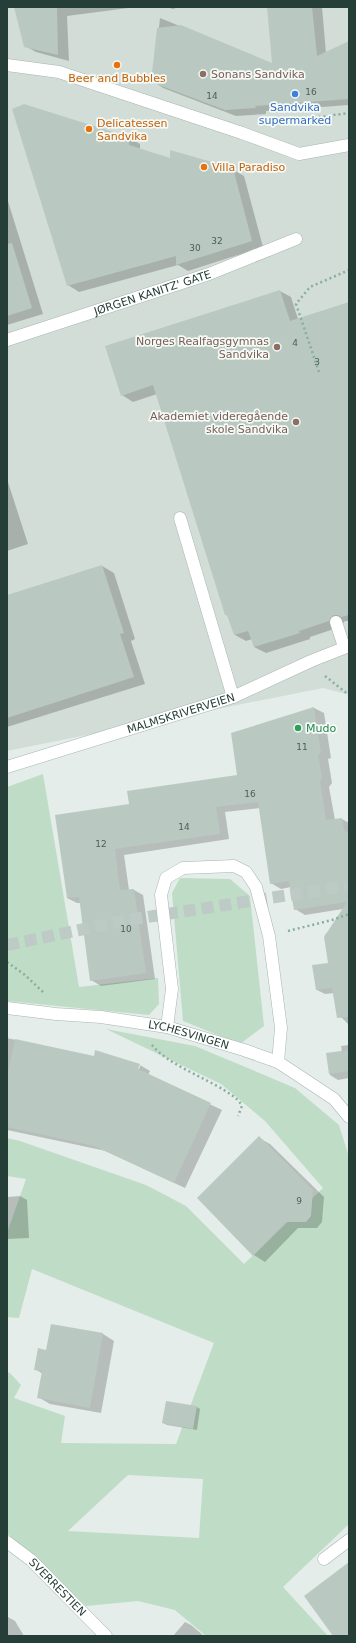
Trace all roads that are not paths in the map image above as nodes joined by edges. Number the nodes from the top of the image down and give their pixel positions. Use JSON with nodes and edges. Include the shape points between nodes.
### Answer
{"nodes":[{"id":1,"x":7,"y":65,"type":"edge"},
{"id":2,"x":349,"y":145,"type":"edge"},
{"id":3,"x":296,"y":239,"type":"dead end"},
{"id":4,"x":7,"y":340,"type":"edge"},
{"id":5,"x":180,"y":518,"type":"dead end"},
{"id":6,"x":336,"y":622,"type":"dead end"},
{"id":7,"x":347,"y":646,"type":"edge"},
{"id":8,"x":232,"y":697,"type":"junction"},
{"id":9,"x":7,"y":767,"type":"edge"},
{"id":10,"x":7,"y":1008,"type":"edge"},
{"id":11,"x":167,"y":1027,"type":"junction"},
{"id":12,"x":278,"y":1062,"type":"junction"},
{"id":13,"x":349,"y":1118,"type":"edge"},
{"id":14,"x":349,"y":1540,"type":"edge"},
{"id":15,"x":7,"y":1542,"type":"edge"},
{"id":16,"x":324,"y":1559,"type":"dead end"},
{"id":17,"x":106,"y":1636,"type":"edge"}],
"edges":[{"from":1,"to":2,"type":"street","via":[[59,72],[299,154]]},
{"from":3,"to":4,"type":"street","name":"JØRGEN KANITZ' GATE","via":[[209,274]]},
{"from":5,"to":8,"type":"street"},
{"from":6,"to":7,"type":"street"},
{"from":7,"to":8,"type":"street","name":"MALMSKRIVERVEIEN"},
{"from":8,"to":9,"type":"street","name":"MALMSKRIVERVEIEN"},
{"from":10,"to":11,"type":"street","name":"LYCHESVINGEN","via":[[101,1017]]},
{"from":11,"to":12,"type":"street","name":"LYCHESVINGEN"},
{"from":11,"to":12,"type":"street","via":[[172,989],[161,895],[166,878],[183,868],[234,866],[246,872],[256,887],[269,936],[281,1028]]},
{"from":12,"to":13,"type":"street","name":"LYCHESVINGEN","via":[[334,1099]]},
{"from":14,"to":16,"type":"street"},
{"from":15,"to":17,"type":"street","name":"SVERRESTIEN","via":[[31,1560]]}]}
